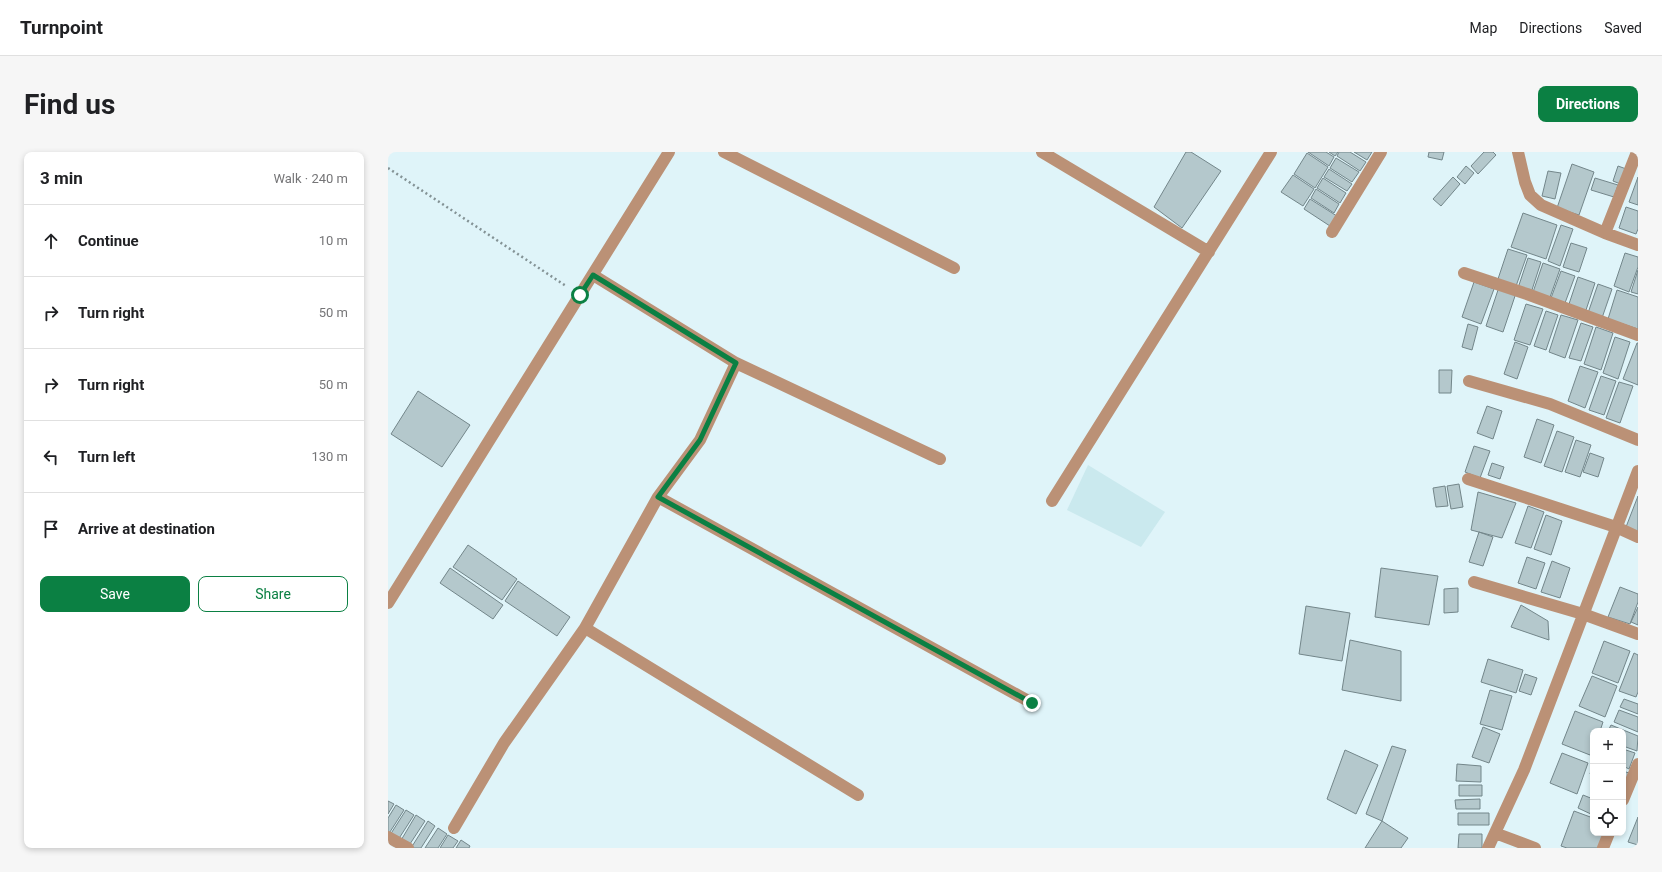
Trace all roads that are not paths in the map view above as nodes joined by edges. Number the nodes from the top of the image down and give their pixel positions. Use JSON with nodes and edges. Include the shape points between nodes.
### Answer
{"nodes":[{"id":1,"x":669,"y":152,"type":"edge"},
{"id":2,"x":724,"y":152,"type":"edge"},
{"id":3,"x":1042,"y":152,"type":"edge"},
{"id":4,"x":1271,"y":152,"type":"edge"},
{"id":5,"x":1381,"y":152,"type":"edge"},
{"id":6,"x":1637,"y":152,"type":"edge"},
{"id":7,"x":1519,"y":156,"type":"edge"},
{"id":8,"x":1332,"y":232,"type":"dead end"},
{"id":9,"x":1605,"y":233,"type":"junction"},
{"id":10,"x":1638,"y":245,"type":"edge"},
{"id":11,"x":1209,"y":252,"type":"junction"},
{"id":12,"x":954,"y":268,"type":"dead end"},
{"id":13,"x":1464,"y":273,"type":"dead end"},
{"id":14,"x":593,"y":275,"type":"junction"},
{"id":15,"x":1638,"y":335,"type":"edge"},
{"id":16,"x":736,"y":363,"type":"junction"},
{"id":17,"x":1469,"y":381,"type":"dead end"},
{"id":18,"x":1638,"y":440,"type":"edge"},
{"id":19,"x":940,"y":459,"type":"dead end"},
{"id":20,"x":1638,"y":471,"type":"edge"},
{"id":21,"x":1468,"y":479,"type":"dead end"},
{"id":22,"x":658,"y":497,"type":"junction"},
{"id":23,"x":1052,"y":501,"type":"dead end"},
{"id":24,"x":1616,"y":527,"type":"junction"},
{"id":25,"x":1638,"y":537,"type":"edge"},
{"id":26,"x":1474,"y":582,"type":"dead end"},
{"id":27,"x":388,"y":603,"type":"edge"},
{"id":28,"x":1583,"y":614,"type":"junction"},
{"id":29,"x":585,"y":628,"type":"junction"},
{"id":30,"x":1638,"y":634,"type":"edge"},
{"id":31,"x":1032,"y":703,"type":"dead end"},
{"id":32,"x":1638,"y":764,"type":"edge"},
{"id":33,"x":1626,"y":793,"type":"edge"},
{"id":34,"x":858,"y":795,"type":"dead end"},
{"id":35,"x":454,"y":828,"type":"dead end"},
{"id":36,"x":1495,"y":833,"type":"junction"},
{"id":37,"x":1608,"y":836,"type":"edge"},
{"id":38,"x":388,"y":837,"type":"edge"},
{"id":39,"x":408,"y":848,"type":"edge"},
{"id":40,"x":1488,"y":848,"type":"edge"},
{"id":41,"x":1535,"y":848,"type":"edge"},
{"id":42,"x":1603,"y":848,"type":"edge"}],
"edges":[{"from":1,"to":14,"type":"street"},
{"from":2,"to":12,"type":"street"},
{"from":3,"to":11,"type":"street"},
{"from":4,"to":11,"type":"street"},
{"from":5,"to":8,"type":"street"},
{"from":6,"to":9,"type":"street"},
{"from":7,"to":9,"type":"street","via":[[1530,195],[1541,204]]},
{"from":9,"to":10,"type":"street"},
{"from":11,"to":23,"type":"street"},
{"from":13,"to":15,"type":"street"},
{"from":14,"to":16,"type":"street"},
{"from":14,"to":27,"type":"street"},
{"from":16,"to":19,"type":"street"},
{"from":16,"to":22,"type":"street","via":[[700,440]]},
{"from":17,"to":18,"type":"street","via":[[1550,404]]},
{"from":20,"to":24,"type":"street"},
{"from":21,"to":24,"type":"street"},
{"from":22,"to":29,"type":"street"},
{"from":22,"to":31,"type":"street"},
{"from":24,"to":25,"type":"street"},
{"from":24,"to":28,"type":"street"},
{"from":26,"to":28,"type":"street"},
{"from":28,"to":30,"type":"street"},
{"from":28,"to":36,"type":"street","via":[[1524,770]]},
{"from":29,"to":34,"type":"street"},
{"from":29,"to":35,"type":"street","via":[[504,743]]},
{"from":32,"to":33,"type":"street"},
{"from":36,"to":40,"type":"street"},
{"from":36,"to":41,"type":"street"},
{"from":37,"to":42,"type":"street"},
{"from":38,"to":39,"type":"street"}]}
